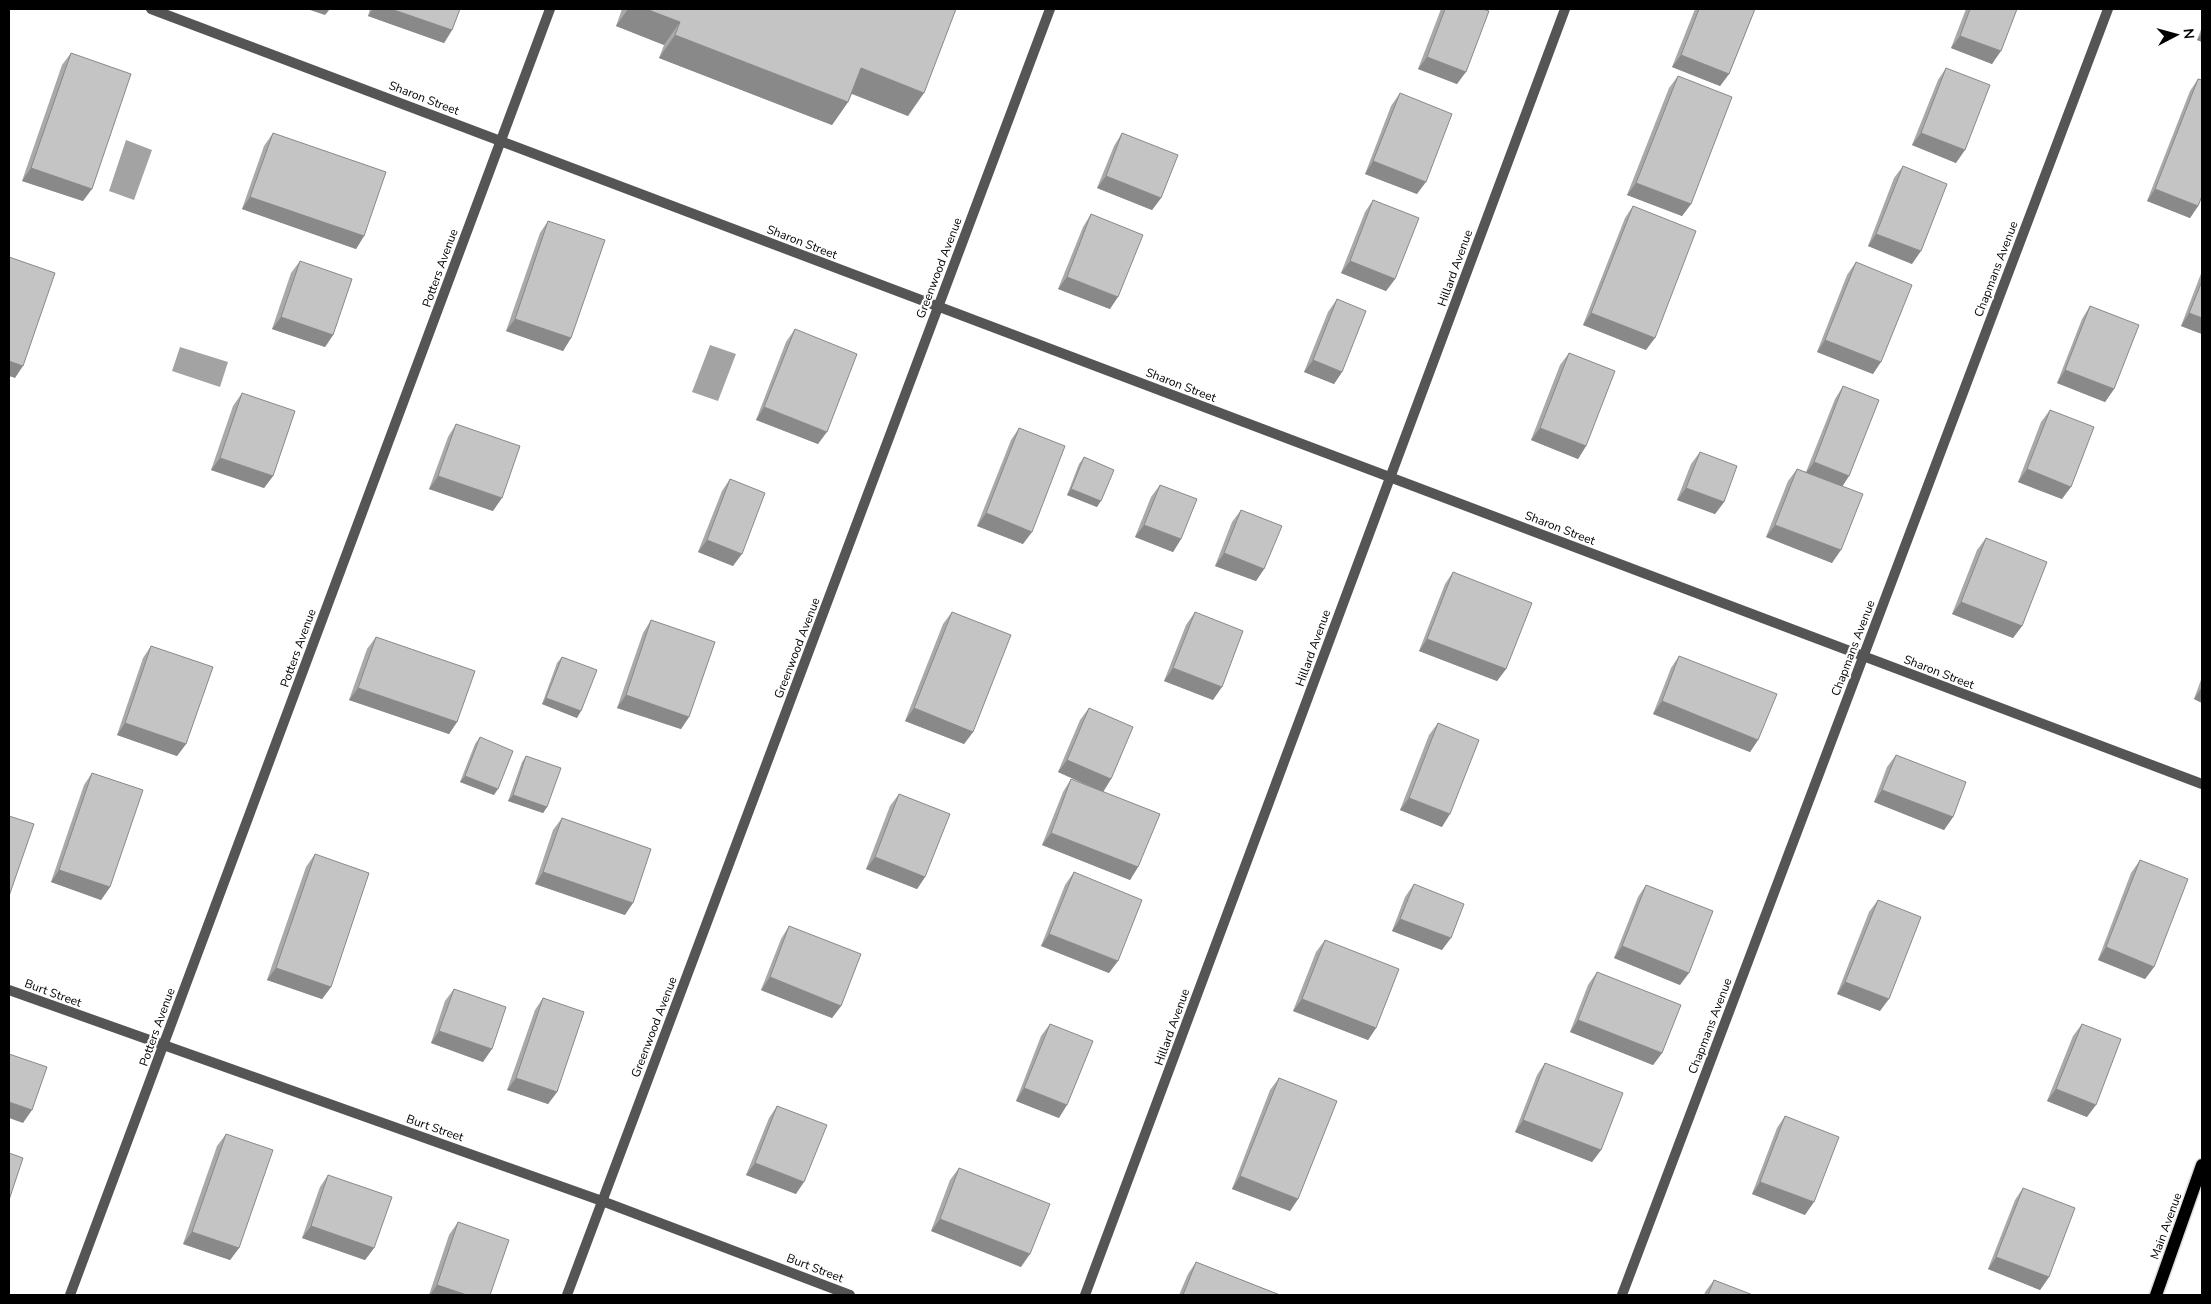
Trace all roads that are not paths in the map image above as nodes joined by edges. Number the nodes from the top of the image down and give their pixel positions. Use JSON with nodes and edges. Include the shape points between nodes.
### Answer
{"nodes":[{"id":1,"x":151,"y":9,"type":"edge"},
{"id":2,"x":550,"y":9,"type":"edge"},
{"id":3,"x":1050,"y":9,"type":"edge"},
{"id":4,"x":1565,"y":9,"type":"edge"},
{"id":5,"x":2108,"y":9,"type":"edge"},
{"id":6,"x":500,"y":141,"type":"junction"},
{"id":7,"x":938,"y":306,"type":"junction"},
{"id":8,"x":1390,"y":477,"type":"junction"},
{"id":9,"x":1863,"y":656,"type":"junction"},
{"id":10,"x":2202,"y":784,"type":"edge"},
{"id":11,"x":9,"y":990,"type":"edge"},
{"id":12,"x":164,"y":1046,"type":"junction"},
{"id":13,"x":2202,"y":1166,"type":"edge"},
{"id":14,"x":602,"y":1201,"type":"junction"},
{"id":15,"x":70,"y":1295,"type":"edge"},
{"id":16,"x":566,"y":1295,"type":"edge"},
{"id":17,"x":850,"y":1295,"type":"edge"},
{"id":18,"x":1085,"y":1295,"type":"edge"},
{"id":19,"x":1622,"y":1295,"type":"edge"},
{"id":20,"x":2156,"y":1295,"type":"edge"}],
"edges":[{"from":1,"to":6,"type":"street","name":"Sharon Street"},
{"from":2,"to":6,"type":"street","name":"Potters Avenue"},
{"from":3,"to":7,"type":"street","name":"Greenwood Avenue"},
{"from":4,"to":8,"type":"street","name":"Hillard Avenue"},
{"from":5,"to":9,"type":"street","name":"Chapmans Avenue"},
{"from":6,"to":7,"type":"street","name":"Sharon Street"},
{"from":6,"to":12,"type":"street","name":"Potters Avenue"},
{"from":7,"to":8,"type":"street","name":"Sharon Street"},
{"from":7,"to":14,"type":"street","name":"Greenwood Avenue"},
{"from":8,"to":9,"type":"street","name":"Sharon Street"},
{"from":8,"to":18,"type":"street","name":"Hillard Avenue"},
{"from":9,"to":10,"type":"street","name":"Sharon Street"},
{"from":9,"to":19,"type":"street","name":"Chapmans Avenue"},
{"from":11,"to":12,"type":"street","name":"Burt Street"},
{"from":12,"to":14,"type":"street","name":"Burt Street"},
{"from":12,"to":15,"type":"street","name":"Potters Avenue"},
{"from":13,"to":20,"type":"main road","name":"Main Avenue"},
{"from":14,"to":16,"type":"street","name":"Greenwood Avenue"},
{"from":14,"to":17,"type":"street","name":"Burt Street"}]}
